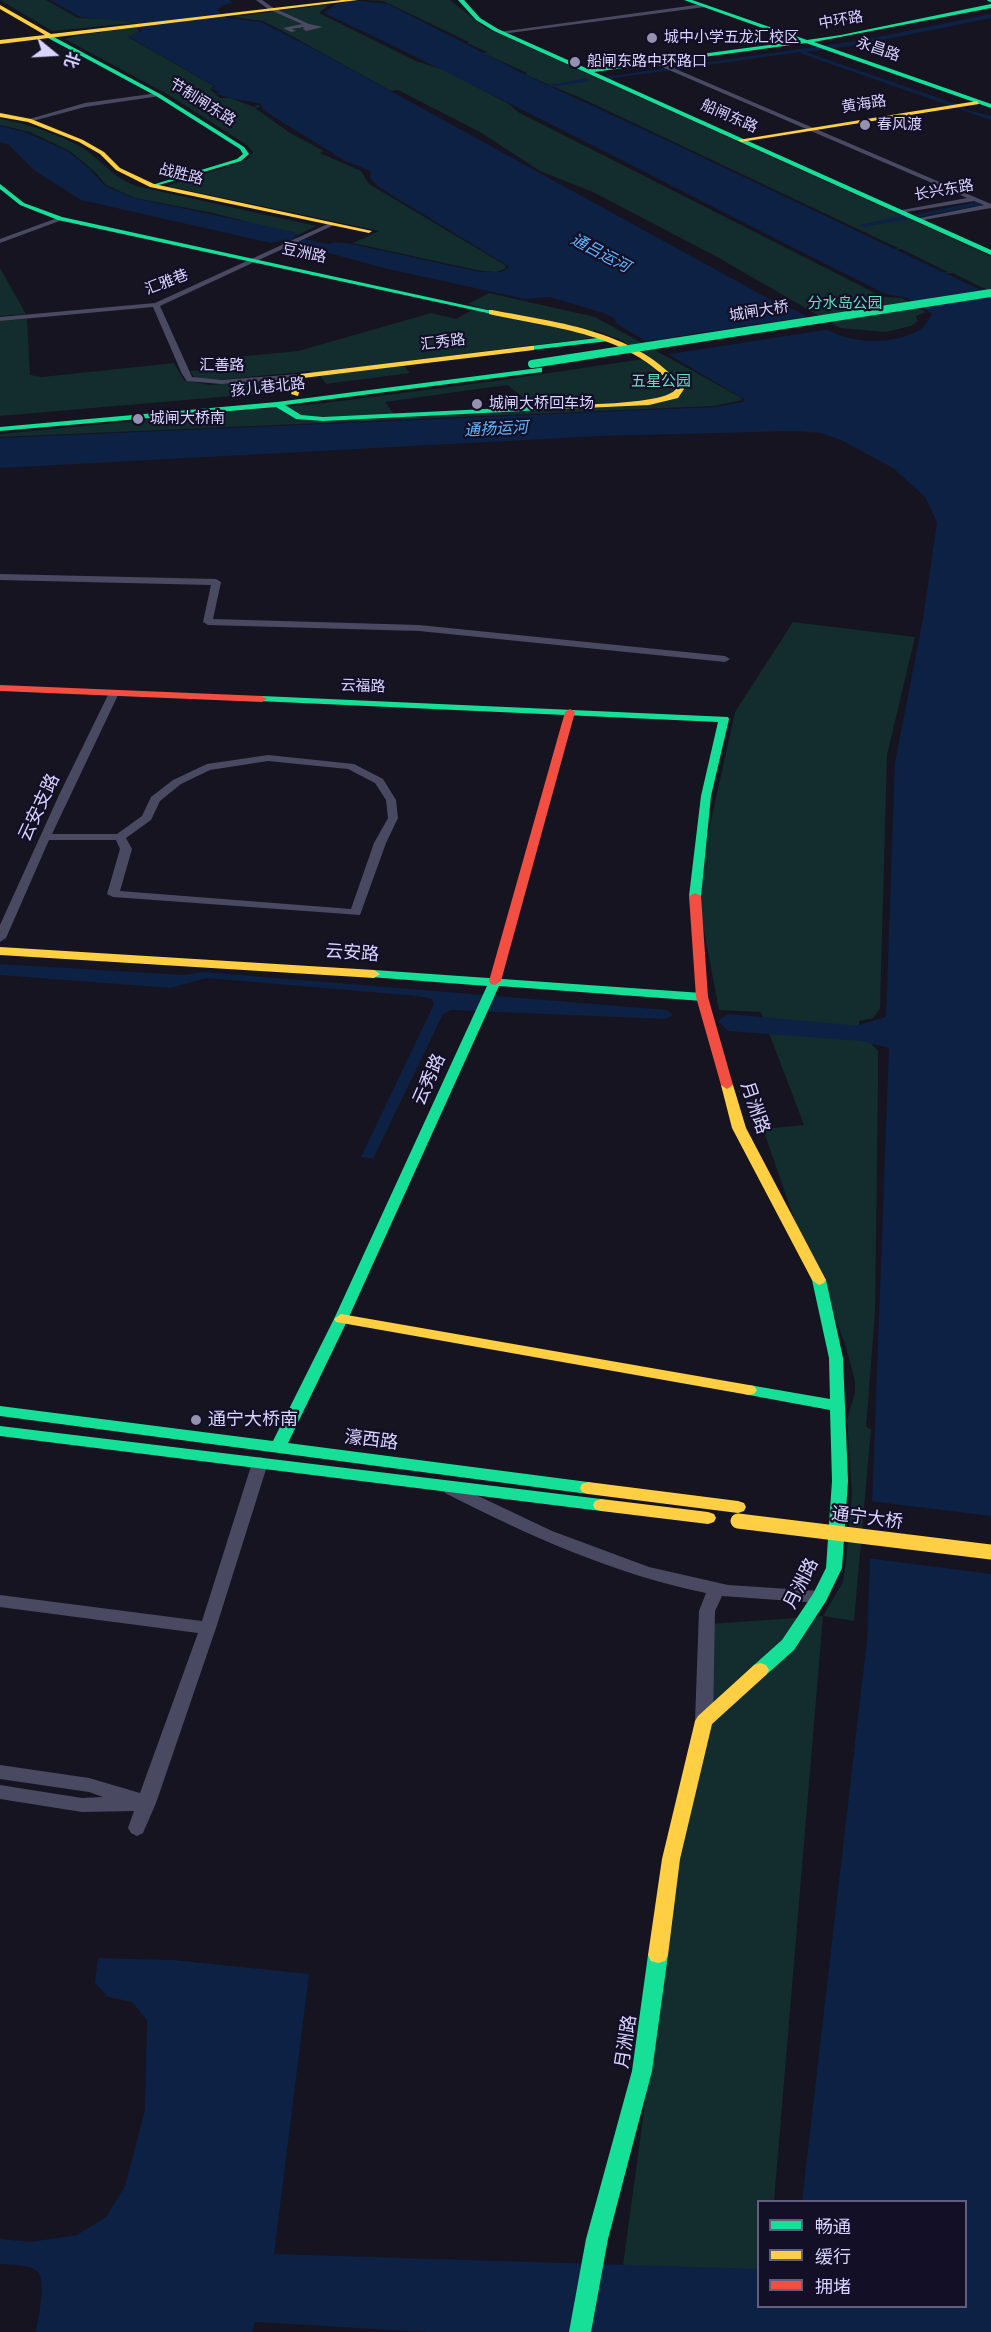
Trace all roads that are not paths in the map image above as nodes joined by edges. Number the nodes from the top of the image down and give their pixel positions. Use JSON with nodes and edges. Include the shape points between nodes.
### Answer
{"nodes":[{"id":1,"x":355,"y":0,"type":"edge"},
{"id":2,"x":461,"y":0,"type":"edge"},
{"id":3,"x":687,"y":0,"type":"edge"},
{"id":4,"x":982,"y":0,"type":"edge"},
{"id":5,"x":336,"y":1,"type":"edge"},
{"id":6,"x":991,"y":2,"type":"edge"},
{"id":7,"x":267,"y":6,"type":"edge"},
{"id":8,"x":703,"y":6,"type":"junction"},
{"id":9,"x":0,"y":7,"type":"edge"},
{"id":10,"x":293,"y":32,"type":"dead end"},
{"id":11,"x":502,"y":32,"type":"junction"},
{"id":12,"x":49,"y":36,"type":"junction"},
{"id":13,"x":0,"y":41,"type":"edge"},
{"id":14,"x":811,"y":45,"type":"junction"},
{"id":15,"x":667,"y":67,"type":"junction"},
{"id":16,"x":588,"y":71,"type":"junction"},
{"id":17,"x":158,"y":95,"type":"junction"},
{"id":18,"x":988,"y":103,"type":"edge"},
{"id":19,"x":0,"y":116,"type":"edge"},
{"id":20,"x":29,"y":120,"type":"junction"},
{"id":21,"x":813,"y":129,"type":"junction"},
{"id":22,"x":741,"y":140,"type":"junction"},
{"id":23,"x":0,"y":186,"type":"edge"},
{"id":24,"x":152,"y":186,"type":"junction"},
{"id":25,"x":991,"y":196,"type":"edge"},
{"id":26,"x":975,"y":199,"type":"junction"},
{"id":27,"x":991,"y":206,"type":"edge"},
{"id":28,"x":903,"y":212,"type":"junction"},
{"id":29,"x":60,"y":219,"type":"junction"},
{"id":30,"x":920,"y":220,"type":"junction"},
{"id":31,"x":332,"y":224,"type":"junction"},
{"id":32,"x":369,"y":231,"type":"dead end"},
{"id":33,"x":0,"y":241,"type":"edge"},
{"id":34,"x":991,"y":253,"type":"edge"},
{"id":35,"x":254,"y":260,"type":"junction"},
{"id":36,"x":991,"y":293,"type":"edge"},
{"id":37,"x":991,"y":299,"type":"edge"},
{"id":38,"x":156,"y":305,"type":"junction"},
{"id":39,"x":0,"y":319,"type":"edge"},
{"id":40,"x":609,"y":338,"type":"junction"},
{"id":41,"x":536,"y":367,"type":"junction"},
{"id":42,"x":300,"y":375,"type":"junction"},
{"id":43,"x":295,"y":394,"type":"junction"},
{"id":44,"x":277,"y":404,"type":"junction"},
{"id":45,"x":0,"y":421,"type":"edge"},
{"id":46,"x":0,"y":429,"type":"edge"},
{"id":47,"x":0,"y":577,"type":"edge"},
{"id":48,"x":725,"y":659,"type":"dead end"},
{"id":49,"x":0,"y":688,"type":"edge"},
{"id":50,"x":114,"y":693,"type":"junction"},
{"id":51,"x":570,"y":712,"type":"junction"},
{"id":52,"x":724,"y":719,"type":"joint"},
{"id":53,"x":45,"y":837,"type":"junction"},
{"id":54,"x":120,"y":837,"type":"junction"},
{"id":55,"x":0,"y":938,"type":"edge"},
{"id":56,"x":0,"y":951,"type":"edge"},
{"id":57,"x":495,"y":981,"type":"junction"},
{"id":58,"x":702,"y":997,"type":"junction"},
{"id":59,"x":341,"y":1319,"type":"junction"},
{"id":60,"x":838,"y":1406,"type":"junction"},
{"id":61,"x":0,"y":1412,"type":"edge"},
{"id":62,"x":0,"y":1431,"type":"edge"},
{"id":63,"x":278,"y":1447,"type":"junction"},
{"id":64,"x":260,"y":1462,"type":"junction"},
{"id":65,"x":444,"y":1485,"type":"junction"},
{"id":66,"x":738,"y":1507,"type":"joint"},
{"id":67,"x":738,"y":1521,"type":"joint"},
{"id":68,"x":991,"y":1538,"type":"edge"},
{"id":69,"x":991,"y":1552,"type":"edge"},
{"id":70,"x":716,"y":1590,"type":"junction"},
{"id":71,"x":820,"y":1597,"type":"junction"},
{"id":72,"x":0,"y":1601,"type":"edge"},
{"id":73,"x":208,"y":1628,"type":"junction"},
{"id":74,"x":704,"y":1721,"type":"junction"},
{"id":75,"x":0,"y":1772,"type":"edge"},
{"id":76,"x":0,"y":1792,"type":"edge"},
{"id":77,"x":147,"y":1803,"type":"junction"},
{"id":78,"x":137,"y":1828,"type":"dead end"},
{"id":79,"x":580,"y":2332,"type":"edge"}],
"edges":[{"from":1,"to":5,"type":"street"},
{"from":2,"to":11,"type":"street","name":"船闸东路","via":[[478,19]]},
{"from":3,"to":8,"type":"street","name":"永昌路"},
{"from":4,"to":6,"type":"street"},
{"from":5,"to":7,"type":"street"},
{"from":6,"to":14,"type":"street","name":"中环路","via":[[906,26]]},
{"from":7,"to":10,"type":"street","via":[[308,25],[286,28]]},
{"from":7,"to":12,"type":"street"},
{"from":8,"to":11,"type":"street"},
{"from":8,"to":14,"type":"street","name":"永昌路"},
{"from":9,"to":12,"type":"street","name":"节制闸东路"},
{"from":11,"to":16,"type":"street","name":"船闸东路"},
{"from":12,"to":13,"type":"street"},
{"from":12,"to":17,"type":"street","name":"节制闸东路"},
{"from":14,"to":15,"type":"street","name":"中环路"},
{"from":14,"to":18,"type":"street","name":"永昌路"},
{"from":15,"to":16,"type":"street","name":"中环路"},
{"from":15,"to":21,"type":"street"},
{"from":16,"to":22,"type":"street","name":"船闸东路"},
{"from":17,"to":20,"type":"street","via":[[85,105]]},
{"from":17,"to":24,"type":"street","name":"节制闸东路","via":[[246,154],[238,160]]},
{"from":18,"to":21,"type":"street","name":"黄海路"},
{"from":19,"to":20,"type":"street","name":"战胜路"},
{"from":20,"to":24,"type":"street","name":"战胜路","via":[[93,147],[118,169]]},
{"from":21,"to":22,"type":"street","name":"黄海路"},
{"from":21,"to":26,"type":"street"},
{"from":22,"to":28,"type":"street","name":"船闸东路"},
{"from":23,"to":29,"type":"street","name":"豆洲路","via":[[22,204]]},
{"from":24,"to":31,"type":"street","name":"战胜路"},
{"from":25,"to":26,"type":"street","name":"长兴东路"},
{"from":26,"to":27,"type":"street"},
{"from":26,"to":28,"type":"street","name":"长兴东路"},
{"from":27,"to":30,"type":"street","name":"长兴东路"},
{"from":28,"to":30,"type":"street","name":"船闸东路"},
{"from":29,"to":33,"type":"street"},
{"from":29,"to":35,"type":"street","name":"豆洲路"},
{"from":30,"to":34,"type":"street","name":"船闸东路"},
{"from":31,"to":32,"type":"street","name":"战胜路"},
{"from":31,"to":35,"type":"street","name":"汇雅巷"},
{"from":35,"to":38,"type":"street","name":"汇雅巷"},
{"from":35,"to":40,"type":"street","name":"豆洲路"},
{"from":36,"to":41,"type":"street","name":"城闸大桥","bridge":true},
{"from":37,"to":41,"type":"street","name":"城闸大桥"},
{"from":38,"to":39,"type":"street","name":"汇雅巷"},
{"from":38,"to":42,"type":"street","name":"汇善路","via":[[190,379],[221,382]]},
{"from":40,"to":42,"type":"street","name":"汇秀路"},
{"from":40,"to":44,"type":"street","name":"豆洲路","via":[[645,358],[680,385],[679,393],[649,403],[322,419],[299,417]]},
{"from":41,"to":43,"type":"street","name":"孩儿巷北路"},
{"from":41,"to":44,"type":"street","name":"孩儿巷北路"},
{"from":42,"to":43,"type":"street"},
{"from":43,"to":45,"type":"street","name":"孩儿巷北路"},
{"from":44,"to":46,"type":"street","name":"孩儿巷北路"},
{"from":47,"to":48,"type":"street","via":[[216,582],[208,622],[419,628]]},
{"from":49,"to":50,"type":"street","name":"云福路"},
{"from":50,"to":51,"type":"street","name":"云福路"},
{"from":50,"to":53,"type":"street","name":"云安支路"},
{"from":51,"to":52,"type":"street","name":"云福路"},
{"from":51,"to":57,"type":"street","name":"云秀路"},
{"from":52,"to":58,"type":"street","name":"月洲路","via":[[706,795],[695,900]]},
{"from":53,"to":54,"type":"street"},
{"from":53,"to":55,"type":"street","name":"云安支路"},
{"from":54,"to":54,"type":"street","via":[[147,818],[155,799],[177,782],[207,767],[268,758],[350,766],[379,781],[391,800],[393,818],[380,843],[356,913],[113,894],[126,849]]},
{"from":56,"to":57,"type":"street","name":"云安路"},
{"from":57,"to":58,"type":"street","name":"云安路"},
{"from":57,"to":59,"type":"street","name":"云秀路"},
{"from":58,"to":60,"type":"street","name":"月洲路","via":[[739,1128],[822,1286],[836,1358]]},
{"from":59,"to":60,"type":"street"},
{"from":59,"to":63,"type":"street","name":"云秀路"},
{"from":60,"to":71,"type":"street","name":"月洲路","via":[[840,1481],[834,1568]]},
{"from":61,"to":63,"type":"street","name":"濠西路"},
{"from":62,"to":64,"type":"street","name":"濠西路"},
{"from":63,"to":66,"type":"street","name":"濠西路"},
{"from":64,"to":65,"type":"street","name":"濠西路"},
{"from":64,"to":73,"type":"street"},
{"from":65,"to":67,"type":"street","name":"濠西路"},
{"from":65,"to":70,"type":"street","via":[[502,1516],[619,1564]]},
{"from":66,"to":68,"type":"street","name":"通宁大桥"},
{"from":67,"to":69,"type":"street","name":"通宁大桥","bridge":true},
{"from":70,"to":71,"type":"street"},
{"from":70,"to":74,"type":"street","via":[[707,1611]]},
{"from":71,"to":74,"type":"street","name":"月洲路","via":[[788,1645]]},
{"from":72,"to":73,"type":"street"},
{"from":73,"to":77,"type":"street"},
{"from":74,"to":79,"type":"street","name":"月洲路","via":[[671,1859],[642,2071],[597,2239]]},
{"from":75,"to":77,"type":"street","via":[[89,1785]]},
{"from":76,"to":77,"type":"street","via":[[82,1805]]},
{"from":77,"to":78,"type":"street"}]}
